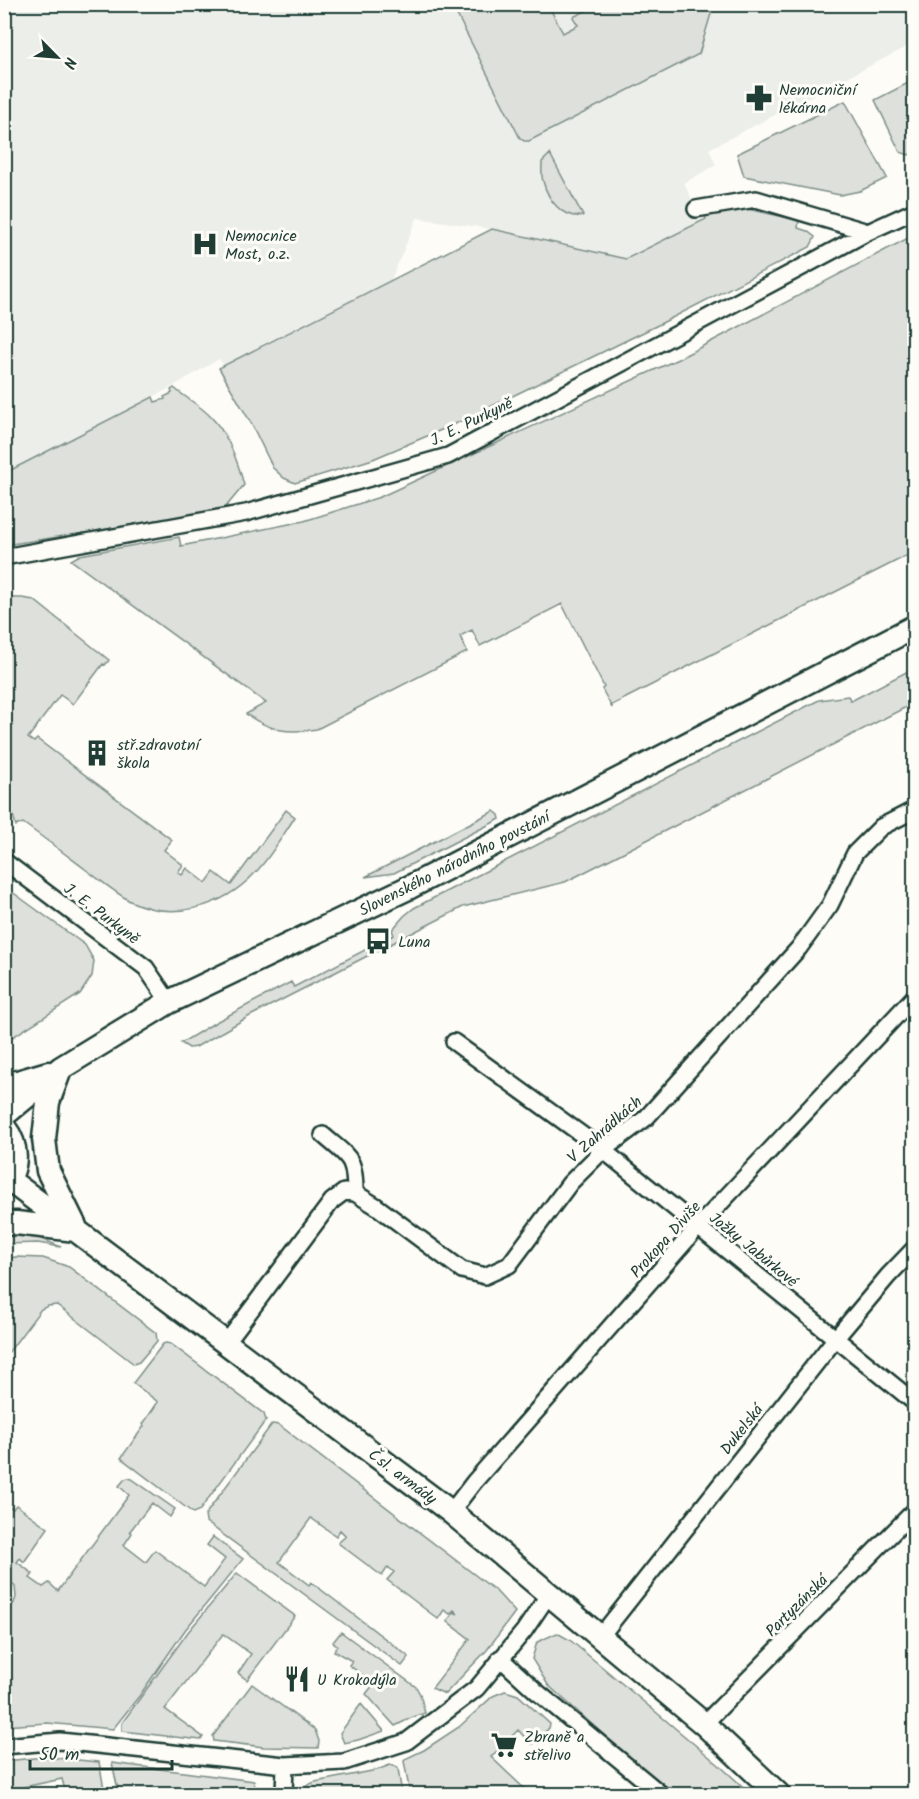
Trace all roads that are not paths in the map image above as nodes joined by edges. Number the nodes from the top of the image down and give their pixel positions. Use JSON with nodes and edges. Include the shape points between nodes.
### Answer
{"nodes":[{"id":1,"x":696,"y":209,"type":"dead end"},
{"id":2,"x":915,"y":212,"type":"edge"},
{"id":3,"x":868,"y":232,"type":"junction"},
{"id":4,"x":4,"y":556,"type":"edge"},
{"id":5,"x":915,"y":627,"type":"edge"},
{"id":6,"x":915,"y":810,"type":"edge"},
{"id":7,"x":4,"y":861,"type":"edge"},
{"id":8,"x":915,"y":997,"type":"edge"},
{"id":9,"x":169,"y":1002,"type":"junction"},
{"id":10,"x":454,"y":1041,"type":"dead end"},
{"id":11,"x":61,"y":1068,"type":"junction"},
{"id":12,"x":4,"y":1086,"type":"edge"},
{"id":13,"x":4,"y":1115,"type":"edge"},
{"id":14,"x":4,"y":1127,"type":"edge"},
{"id":15,"x":323,"y":1135,"type":"dead end"},
{"id":16,"x":603,"y":1150,"type":"junction"},
{"id":17,"x":7,"y":1182,"type":"edge"},
{"id":18,"x":355,"y":1193,"type":"junction"},
{"id":19,"x":4,"y":1224,"type":"edge"},
{"id":20,"x":698,"y":1227,"type":"junction"},
{"id":21,"x":77,"y":1230,"type":"junction"},
{"id":22,"x":915,"y":1249,"type":"edge"},
{"id":23,"x":836,"y":1338,"type":"junction"},
{"id":24,"x":226,"y":1343,"type":"junction"},
{"id":25,"x":915,"y":1402,"type":"edge"},
{"id":26,"x":915,"y":1511,"type":"edge"},
{"id":27,"x":451,"y":1512,"type":"junction"},
{"id":28,"x":549,"y":1594,"type":"junction"},
{"id":29,"x":600,"y":1637,"type":"junction"},
{"id":30,"x":500,"y":1658,"type":"junction"},
{"id":31,"x":704,"y":1724,"type":"junction"},
{"id":32,"x":4,"y":1746,"type":"edge"},
{"id":33,"x":285,"y":1765,"type":"junction"},
{"id":34,"x":284,"y":1794,"type":"edge"},
{"id":35,"x":661,"y":1794,"type":"edge"},
{"id":36,"x":778,"y":1794,"type":"edge"}],
"edges":[{"from":1,"to":3,"type":"street","via":[[756,199]]},
{"from":2,"to":3,"type":"street","name":"J. E. Purkyně"},
{"from":3,"to":4,"type":"street","name":"J. E. Purkyně","via":[[448,456],[246,513]]},
{"from":5,"to":9,"type":"street","name":"Slovenského národního povstání","via":[[410,886]]},
{"from":6,"to":16,"type":"street","name":"V Zahrádkách","via":[[881,827],[855,853],[830,905],[799,948],[646,1118]]},
{"from":7,"to":9,"type":"street","name":"J. E. Purkyně","via":[[146,968]]},
{"from":8,"to":20,"type":"street","name":"Prokopa Diviše"},
{"from":9,"to":11,"type":"street","name":"Slovenského národního povstání"},
{"from":10,"to":16,"type":"street","name":"Jožky Jabůrkové"},
{"from":11,"to":12,"type":"street"},
{"from":11,"to":13,"type":"street","name":"Slovenského národního povstání"},
{"from":11,"to":21,"type":"street","via":[[48,1102],[44,1139],[48,1171]]},
{"from":14,"to":17,"type":"street","via":[[15,1154]]},
{"from":15,"to":18,"type":"street","via":[[351,1160]]},
{"from":16,"to":18,"type":"street","name":"V Zahrádkách","via":[[570,1183],[509,1265],[485,1276],[462,1270]]},
{"from":16,"to":20,"type":"street","name":"Jožky Jabůrkové"},
{"from":17,"to":21,"type":"street","name":"Čsl. armády"},
{"from":18,"to":24,"type":"street","via":[[344,1192],[332,1201]]},
{"from":19,"to":21,"type":"street"},
{"from":20,"to":23,"type":"street","name":"Jožky Jabůrkové"},
{"from":20,"to":27,"type":"street","name":"Prokopa Diviše"},
{"from":21,"to":24,"type":"street","name":"Čsl. armády"},
{"from":22,"to":23,"type":"street","name":"Dukelská"},
{"from":23,"to":25,"type":"street","name":"Jožky Jabůrkové"},
{"from":23,"to":29,"type":"street","name":"Dukelská"},
{"from":24,"to":27,"type":"street","name":"Čsl. armády"},
{"from":26,"to":31,"type":"street","name":"Partyzánská"},
{"from":27,"to":28,"type":"street","name":"Čsl. armády"},
{"from":28,"to":29,"type":"street","name":"Čsl. armády"},
{"from":28,"to":30,"type":"street"},
{"from":29,"to":31,"type":"street","name":"Čsl. armády"},
{"from":30,"to":33,"type":"street","via":[[477,1688],[406,1742],[344,1762]]},
{"from":30,"to":35,"type":"street"},
{"from":31,"to":36,"type":"street","name":"Čsl. armády"},
{"from":32,"to":33,"type":"street","via":[[60,1741]]},
{"from":33,"to":34,"type":"street"}]}
